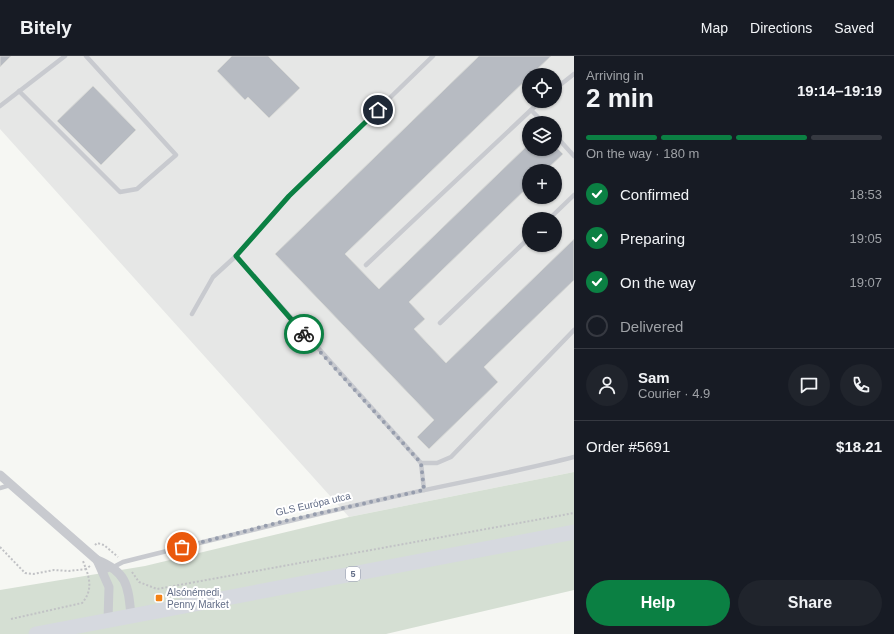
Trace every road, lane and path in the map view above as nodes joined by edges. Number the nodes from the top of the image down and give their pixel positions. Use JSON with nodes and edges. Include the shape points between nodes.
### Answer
{"nodes":[{"id":1,"x":65,"y":56,"type":"edge"},
{"id":2,"x":86,"y":56,"type":"edge"},
{"id":3,"x":433,"y":56,"type":"edge"},
{"id":4,"x":574,"y":73,"type":"edge"},
{"id":5,"x":562,"y":83,"type":"edge"},
{"id":6,"x":20,"y":91,"type":"junction"},
{"id":7,"x":0,"y":106,"type":"edge"},
{"id":8,"x":531,"y":110,"type":"joint"},
{"id":9,"x":537,"y":116,"type":"edge"},
{"id":10,"x":562,"y":143,"type":"edge"},
{"id":11,"x":574,"y":156,"type":"edge"},
{"id":12,"x":574,"y":195,"type":"edge"},
{"id":13,"x":556,"y":212,"type":"edge"},
{"id":14,"x":522,"y":245,"type":"edge"},
{"id":15,"x":236,"y":256,"type":"junction"},
{"id":16,"x":366,"y":265,"type":"dead end"},
{"id":17,"x":192,"y":314,"type":"dead end"},
{"id":18,"x":440,"y":323,"type":"dead end"},
{"id":19,"x":574,"y":330,"type":"edge"},
{"id":20,"x":574,"y":457,"type":"edge"},
{"id":21,"x":421,"y":463,"type":"junction"},
{"id":22,"x":0,"y":475,"type":"edge"},
{"id":23,"x":10,"y":486,"type":"junction"},
{"id":24,"x":0,"y":488,"type":"edge"},
{"id":25,"x":424,"y":490,"type":"junction"},
{"id":26,"x":574,"y":513,"type":"edge"},
{"id":27,"x":574,"y":532,"type":"edge"},
{"id":28,"x":0,"y":547,"type":"edge"},
{"id":29,"x":85,"y":555,"type":"junction"},
{"id":30,"x":97,"y":560,"type":"junction"},
{"id":31,"x":123,"y":562,"type":"junction"},
{"id":32,"x":114,"y":567,"type":"junction"},
{"id":33,"x":86,"y":569,"type":"junction"},
{"id":34,"x":104,"y":572,"type":"junction"},
{"id":35,"x":131,"y":615,"type":"junction"},
{"id":36,"x":12,"y":619,"type":"dead end"},
{"id":37,"x":108,"y":620,"type":"junction"},
{"id":38,"x":36,"y":634,"type":"edge"}],
"edges":[{"from":1,"to":6,"type":"lane"},
{"from":2,"to":6,"type":"lane","via":[[176,155],[137,189],[120,192]]},
{"from":3,"to":15,"type":"lane","via":[[289,196]]},
{"from":4,"to":5,"type":"lane"},
{"from":6,"to":7,"type":"lane"},
{"from":8,"to":9,"type":"lane"},
{"from":8,"to":16,"type":"lane"},
{"from":10,"to":11,"type":"lane"},
{"from":12,"to":13,"type":"lane"},
{"from":14,"to":18,"type":"lane"},
{"from":15,"to":17,"type":"lane","via":[[213,277]]},
{"from":15,"to":21,"type":"lane"},
{"from":19,"to":21,"type":"lane","via":[[451,457],[437,463]]},
{"from":20,"to":25,"type":"lane","name":"GLS Európa utca","via":[[519,472]]},
{"from":21,"to":25,"type":"lane"},
{"from":22,"to":23,"type":"street"},
{"from":23,"to":24,"type":"lane"},
{"from":23,"to":29,"type":"street"},
{"from":25,"to":31,"type":"lane","name":"GLS Európa utca","via":[[285,521]]},
{"from":26,"to":31,"type":"path","via":[[157,589],[140,582]]},
{"from":27,"to":35,"type":"main road","number":"5"},
{"from":28,"to":33,"type":"path","via":[[26,573]]},
{"from":29,"to":30,"type":"street"},
{"from":29,"to":31,"type":"path","via":[[97,543],[101,543]]},
{"from":29,"to":33,"type":"path"},
{"from":30,"to":32,"type":"street"},
{"from":30,"to":33,"type":"path"},
{"from":30,"to":34,"type":"street"},
{"from":31,"to":32,"type":"lane","name":"GLS Európa utca"},
{"from":32,"to":34,"type":"lane","name":"GLS Európa utca"},
{"from":32,"to":35,"type":"street","via":[[124,579],[129,593]]},
{"from":33,"to":36,"type":"path","via":[[90,586],[88,596],[82,603]]},
{"from":34,"to":37,"type":"street","via":[[109,587]]},
{"from":35,"to":37,"type":"main road","number":"5"},
{"from":37,"to":38,"type":"main road","number":"5"}]}
